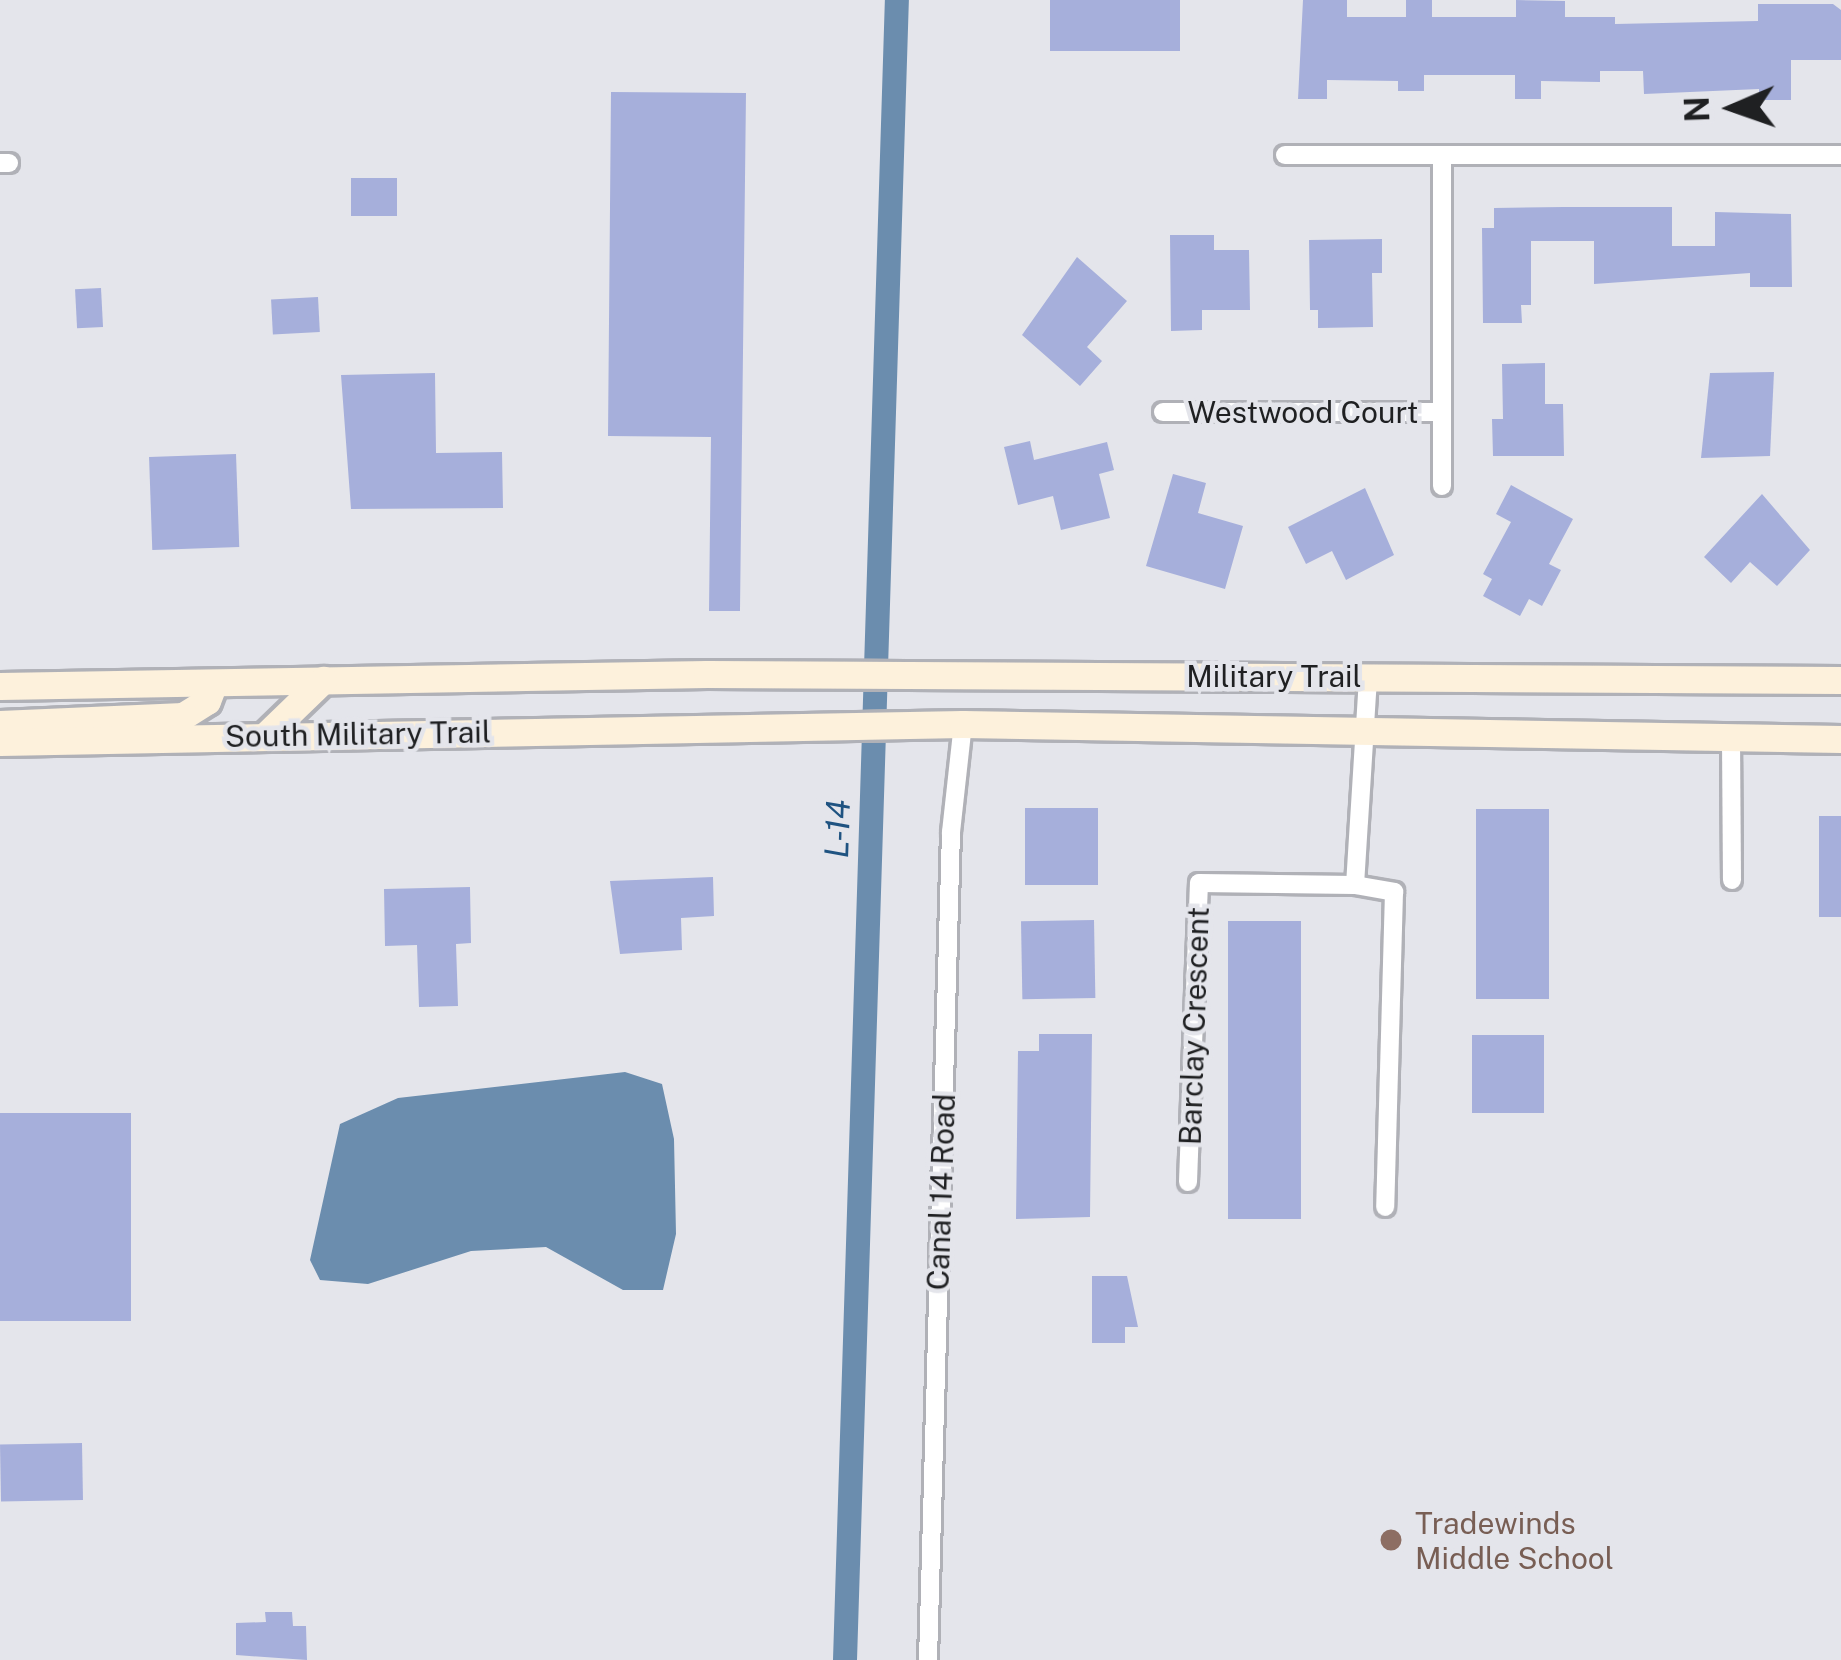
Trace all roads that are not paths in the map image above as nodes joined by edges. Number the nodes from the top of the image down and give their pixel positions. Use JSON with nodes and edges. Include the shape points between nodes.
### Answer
{"nodes":[{"id":1,"x":1285,"y":154,"type":"dead end"},
{"id":2,"x":1442,"y":155,"type":"junction"},
{"id":3,"x":1841,"y":155,"type":"edge"},
{"id":4,"x":1163,"y":412,"type":"dead end"},
{"id":5,"x":1442,"y":412,"type":"junction"},
{"id":6,"x":1442,"y":486,"type":"dead end"},
{"id":7,"x":707,"y":674,"type":"joint"},
{"id":8,"x":1368,"y":676,"type":"junction"},
{"id":9,"x":323,"y":680,"type":"junction"},
{"id":10,"x":1841,"y":680,"type":"edge"},
{"id":11,"x":214,"y":682,"type":"junction"},
{"id":12,"x":0,"y":686,"type":"edge"},
{"id":13,"x":0,"y":724,"type":"edge"},
{"id":14,"x":963,"y":724,"type":"junction"},
{"id":15,"x":716,"y":726,"type":"joint"},
{"id":16,"x":265,"y":736,"type":"junction"},
{"id":17,"x":1367,"y":736,"type":"junction"},
{"id":18,"x":1731,"y":739,"type":"junction"},
{"id":19,"x":1841,"y":739,"type":"edge"},
{"id":20,"x":0,"y":742,"type":"edge"},
{"id":21,"x":1732,"y":880,"type":"dead end"},
{"id":22,"x":1355,"y":886,"type":"junction"},
{"id":23,"x":1188,"y":1182,"type":"dead end"},
{"id":24,"x":1385,"y":1207,"type":"dead end"},
{"id":25,"x":928,"y":1660,"type":"edge"}],
"edges":[{"from":1,"to":2,"type":"street"},
{"from":2,"to":3,"type":"street"},
{"from":2,"to":5,"type":"street","name":"Westwood Court"},
{"from":4,"to":5,"type":"street","name":"Westwood Court"},
{"from":5,"to":6,"type":"street","name":"Westwood Court"},
{"from":7,"to":8,"type":"main road","name":"Military Trail"},
{"from":7,"to":9,"type":"main road","name":"South Military Trail"},
{"from":8,"to":10,"type":"main road","name":"Military Trail"},
{"from":8,"to":17,"type":"street"},
{"from":9,"to":11,"type":"main road","name":"South Military Trail"},
{"from":9,"to":16,"type":"main road"},
{"from":11,"to":12,"type":"main road","name":"South Military Trail"},
{"from":11,"to":13,"type":"main road","via":[[207,701],[183,716]]},
{"from":14,"to":15,"type":"main road","name":"Military Trail"},
{"from":14,"to":17,"type":"main road","name":"Military Trail"},
{"from":14,"to":25,"type":"street","name":"Canal 14 Road","via":[[951,856]]},
{"from":15,"to":16,"type":"main road","name":"South Military Trail"},
{"from":16,"to":20,"type":"main road","name":"South Military Trail"},
{"from":17,"to":18,"type":"main road","name":"Military Trail"},
{"from":17,"to":22,"type":"street"},
{"from":18,"to":19,"type":"main road","name":"Military Trail"},
{"from":18,"to":21,"type":"street"},
{"from":22,"to":23,"type":"street","name":"Barclay Crescent","via":[[1199,883]]},
{"from":22,"to":24,"type":"street","via":[[1394,892]]}]}
